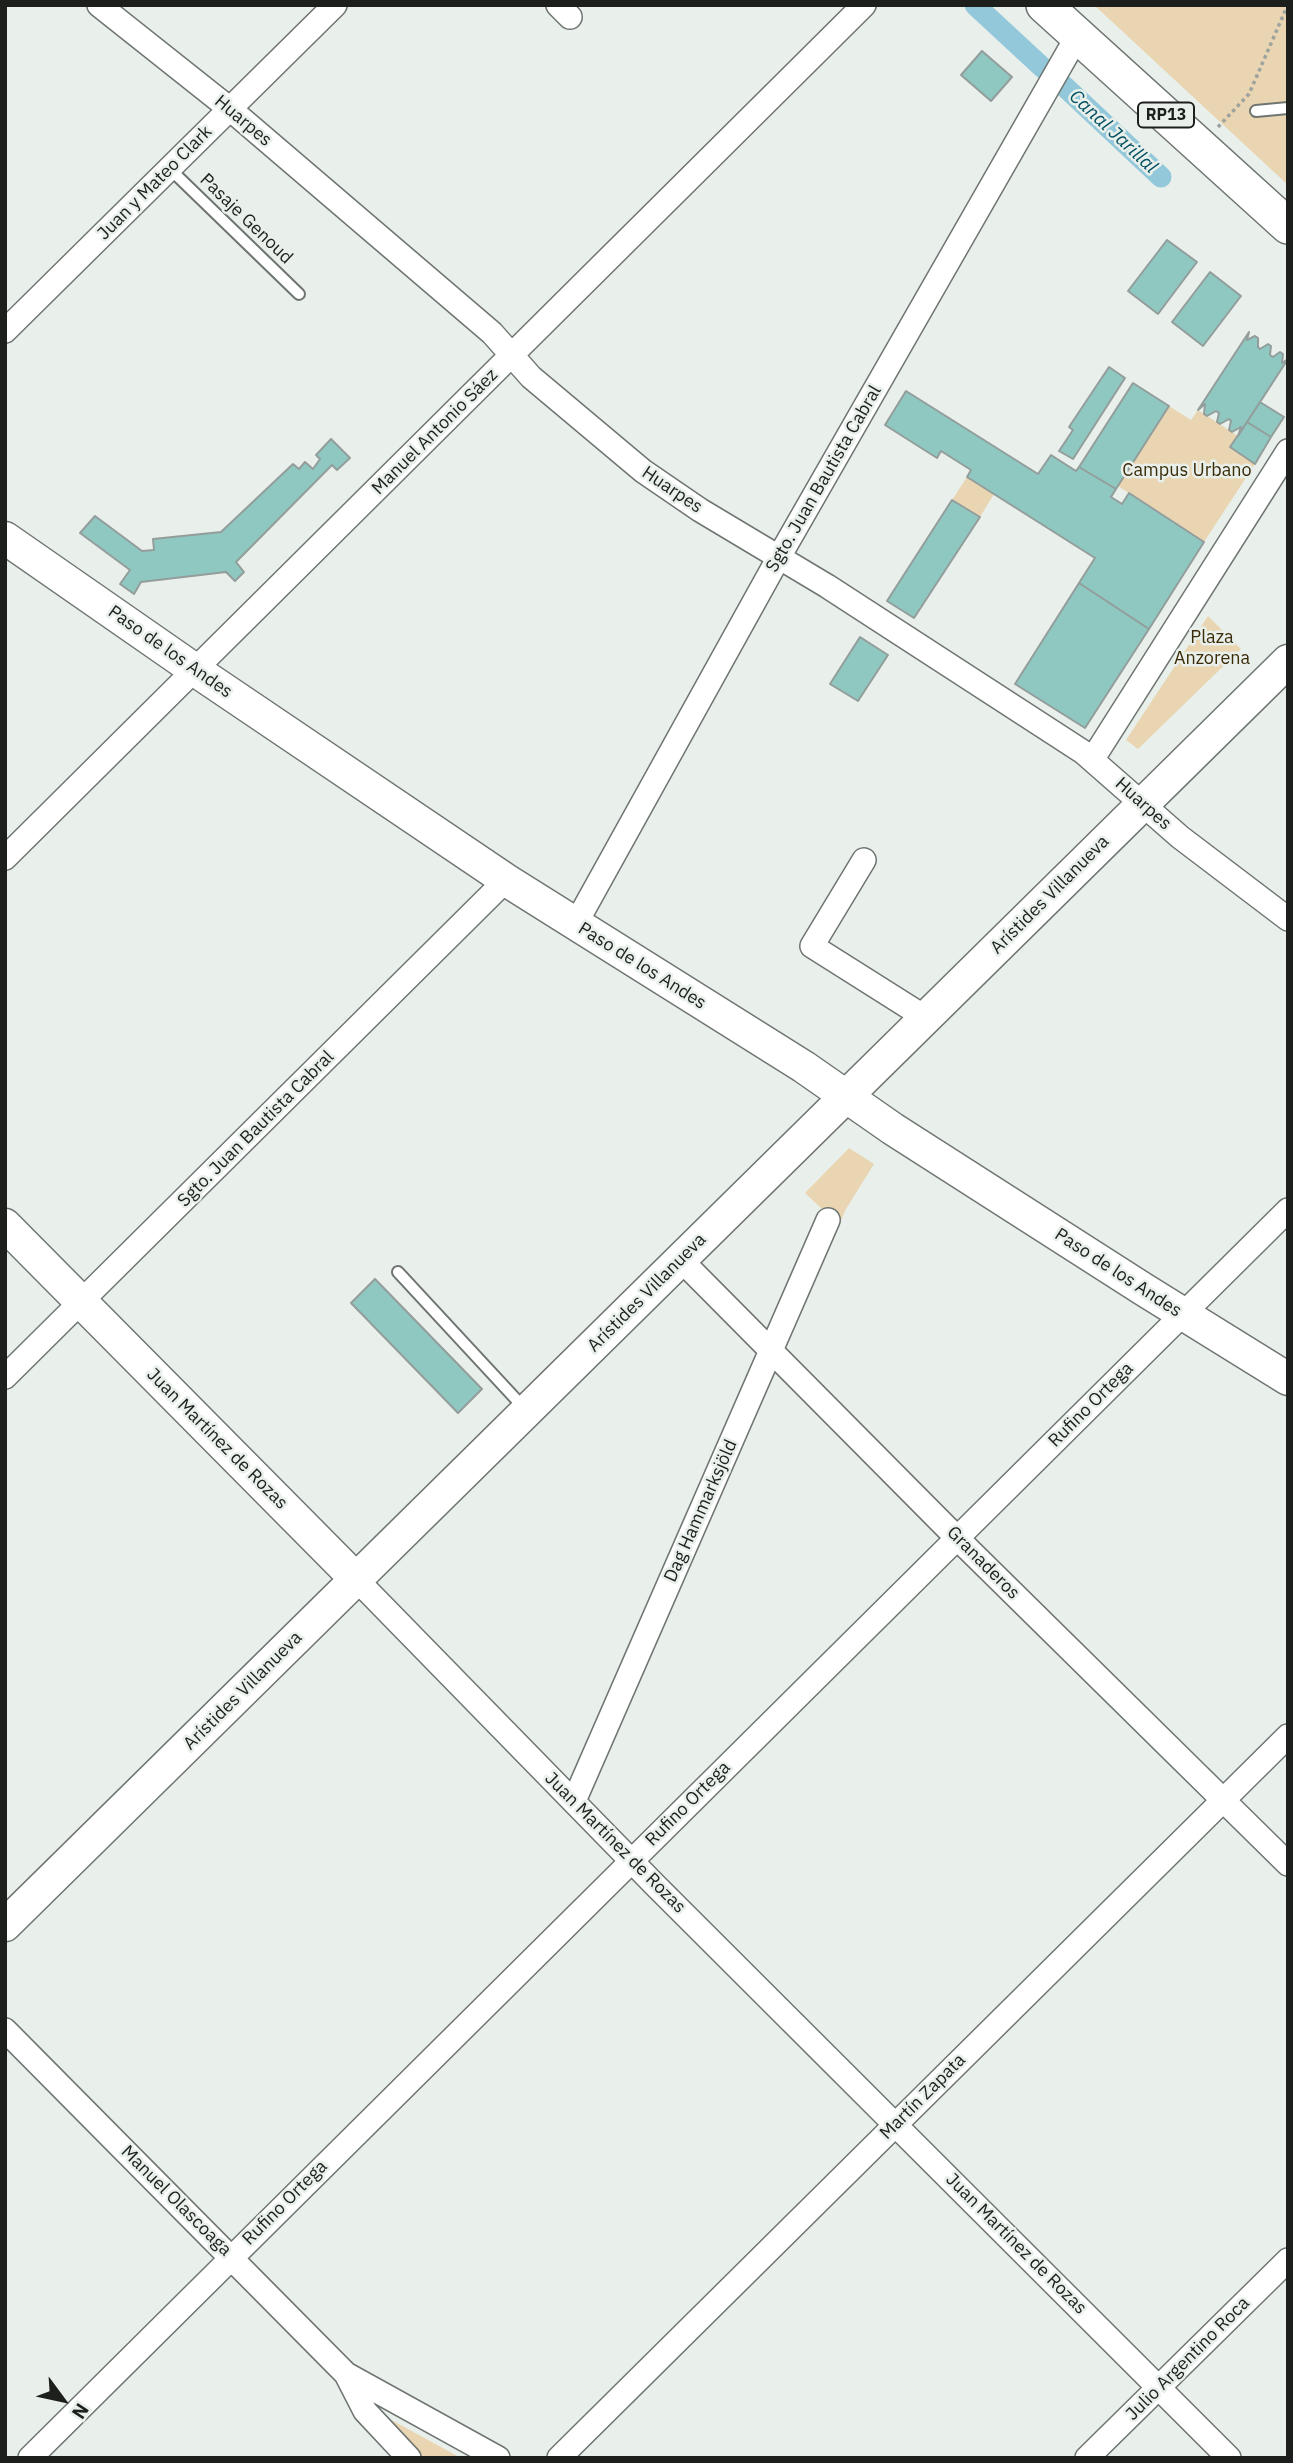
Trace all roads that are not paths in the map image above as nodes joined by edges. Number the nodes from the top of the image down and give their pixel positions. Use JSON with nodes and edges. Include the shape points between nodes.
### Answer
{"nodes":[{"id":1,"x":99,"y":5,"type":"edge"},
{"id":2,"x":335,"y":5,"type":"edge"},
{"id":3,"x":864,"y":5,"type":"edge"},
{"id":4,"x":1044,"y":5,"type":"edge"},
{"id":5,"x":1078,"y":35,"type":"junction"},
{"id":6,"x":1288,"y":108,"type":"edge"},
{"id":7,"x":230,"y":109,"type":"junction"},
{"id":8,"x":1256,"y":111,"type":"dead end"},
{"id":9,"x":170,"y":169,"type":"junction"},
{"id":10,"x":1288,"y":226,"type":"edge"},
{"id":11,"x":299,"y":294,"type":"dead end"},
{"id":12,"x":5,"y":331,"type":"edge"},
{"id":13,"x":512,"y":355,"type":"junction"},
{"id":14,"x":1288,"y":451,"type":"edge"},
{"id":15,"x":5,"y":538,"type":"edge"},
{"id":16,"x":779,"y":557,"type":"junction"},
{"id":17,"x":1288,"y":661,"type":"edge"},
{"id":18,"x":195,"y":670,"type":"junction"},
{"id":19,"x":1091,"y":760,"type":"junction"},
{"id":20,"x":1143,"y":804,"type":"junction"},
{"id":21,"x":5,"y":858,"type":"edge"},
{"id":22,"x":864,"y":860,"type":"dead end"},
{"id":23,"x":506,"y":880,"type":"junction"},
{"id":24,"x":1288,"y":919,"type":"edge"},
{"id":25,"x":575,"y":925,"type":"junction"},
{"id":26,"x":926,"y":1018,"type":"junction"},
{"id":27,"x":846,"y":1097,"type":"junction"},
{"id":28,"x":1288,"y":1210,"type":"edge"},
{"id":29,"x":828,"y":1220,"type":"dead end"},
{"id":30,"x":5,"y":1225,"type":"edge"},
{"id":31,"x":681,"y":1260,"type":"junction"},
{"id":32,"x":398,"y":1272,"type":"dead end"},
{"id":33,"x":82,"y":1302,"type":"junction"},
{"id":34,"x":1183,"y":1314,"type":"junction"},
{"id":35,"x":771,"y":1351,"type":"junction"},
{"id":36,"x":5,"y":1377,"type":"edge"},
{"id":37,"x":1288,"y":1379,"type":"edge"},
{"id":38,"x":527,"y":1411,"type":"junction"},
{"id":39,"x":957,"y":1538,"type":"junction"},
{"id":40,"x":356,"y":1579,"type":"junction"},
{"id":41,"x":1288,"y":1736,"type":"edge"},
{"id":42,"x":1223,"y":1799,"type":"junction"},
{"id":43,"x":574,"y":1801,"type":"junction"},
{"id":44,"x":631,"y":1860,"type":"junction"},
{"id":45,"x":1288,"y":1864,"type":"edge"},
{"id":46,"x":5,"y":1925,"type":"edge"},
{"id":47,"x":5,"y":2030,"type":"edge"},
{"id":48,"x":896,"y":2124,"type":"junction"},
{"id":49,"x":231,"y":2256,"type":"junction"},
{"id":50,"x":1288,"y":2260,"type":"edge"},
{"id":51,"x":346,"y":2374,"type":"junction"},
{"id":52,"x":1158,"y":2388,"type":"junction"},
{"id":53,"x":30,"y":2458,"type":"edge"},
{"id":54,"x":409,"y":2458,"type":"edge"},
{"id":55,"x":498,"y":2458,"type":"edge"},
{"id":56,"x":559,"y":2458,"type":"edge"},
{"id":57,"x":1087,"y":2458,"type":"edge"},
{"id":58,"x":1228,"y":2458,"type":"edge"}],
"edges":[{"from":1,"to":7,"type":"street","name":"Huarpes"},
{"from":2,"to":7,"type":"street","name":"Juan y Mateo Clark"},
{"from":3,"to":13,"type":"street","name":"Manuel Antonio Sáez"},
{"from":4,"to":5,"type":"main road","number":"RP13"},
{"from":5,"to":10,"type":"main road","number":"RP13"},
{"from":5,"to":16,"type":"street","name":"Sgto. Juan Bautista Cabral"},
{"from":6,"to":8,"type":"lane"},
{"from":7,"to":9,"type":"street","name":"Juan y Mateo Clark"},
{"from":7,"to":13,"type":"street","name":"Huarpes"},
{"from":9,"to":11,"type":"lane","name":"Pasaje Genoud"},
{"from":9,"to":12,"type":"street","name":"Juan y Mateo Clark"},
{"from":13,"to":16,"type":"street","name":"Huarpes","via":[[643,471]]},
{"from":13,"to":18,"type":"street","name":"Manuel Antonio Sáez"},
{"from":14,"to":19,"type":"street"},
{"from":15,"to":18,"type":"street","name":"Paso de los Andes"},
{"from":16,"to":19,"type":"street","name":"Huarpes"},
{"from":16,"to":25,"type":"street","name":"Sgto. Juan Bautista Cabral"},
{"from":17,"to":20,"type":"street","name":"Arístides Villanueva"},
{"from":18,"to":21,"type":"street","name":"Manuel Antonio Sáez"},
{"from":18,"to":23,"type":"street","name":"Paso de los Andes"},
{"from":19,"to":20,"type":"street","name":"Huarpes"},
{"from":20,"to":24,"type":"street","name":"Huarpes"},
{"from":20,"to":26,"type":"street","name":"Arístides Villanueva"},
{"from":22,"to":26,"type":"street","via":[[812,946]]},
{"from":23,"to":25,"type":"street","name":"Paso de los Andes"},
{"from":23,"to":33,"type":"street","name":"Sgto. Juan Bautista Cabral"},
{"from":25,"to":27,"type":"street","name":"Paso de los Andes"},
{"from":26,"to":27,"type":"street","name":"Arístides Villanueva"},
{"from":27,"to":31,"type":"street","name":"Arístides Villanueva"},
{"from":27,"to":34,"type":"street","name":"Paso de los Andes"},
{"from":28,"to":34,"type":"street","name":"Rufino Ortega"},
{"from":29,"to":35,"type":"street","name":"Dag Hammarksjöld"},
{"from":30,"to":33,"type":"street","name":"Juan Martínez de Rozas"},
{"from":31,"to":35,"type":"street","name":"Granaderos"},
{"from":31,"to":38,"type":"street","name":"Arístides Villanueva"},
{"from":32,"to":38,"type":"lane"},
{"from":33,"to":36,"type":"street","name":"Sgto. Juan Bautista Cabral"},
{"from":33,"to":40,"type":"street","name":"Juan Martínez de Rozas"},
{"from":34,"to":37,"type":"street","name":"Paso de los Andes"},
{"from":34,"to":39,"type":"street","name":"Rufino Ortega"},
{"from":35,"to":39,"type":"street","name":"Granaderos"},
{"from":35,"to":43,"type":"street","name":"Dag Hammarksjöld"},
{"from":38,"to":40,"type":"street","name":"Arístides Villanueva"},
{"from":39,"to":42,"type":"street","name":"Granaderos"},
{"from":39,"to":44,"type":"street","name":"Rufino Ortega"},
{"from":40,"to":43,"type":"street","name":"Juan Martínez de Rozas"},
{"from":40,"to":46,"type":"street","name":"Arístides Villanueva"},
{"from":41,"to":42,"type":"street","name":"Martín Zapata"},
{"from":42,"to":45,"type":"street","name":"Granaderos"},
{"from":42,"to":48,"type":"street","name":"Martín Zapata"},
{"from":43,"to":44,"type":"street","name":"Juan Martínez de Rozas"},
{"from":44,"to":48,"type":"street","name":"Juan Martínez de Rozas"},
{"from":44,"to":49,"type":"street","name":"Rufino Ortega"},
{"from":47,"to":49,"type":"street","name":"Manuel Olascoaga"},
{"from":48,"to":52,"type":"street","name":"Juan Martínez de Rozas"},
{"from":48,"to":56,"type":"street","name":"Martín Zapata"},
{"from":49,"to":51,"type":"street","name":"Manuel Olascoaga"},
{"from":49,"to":53,"type":"street","name":"Rufino Ortega"},
{"from":50,"to":52,"type":"street","name":"Julio Argentino Roca"},
{"from":51,"to":54,"type":"street","name":"Manuel Olascoaga","via":[[365,2411]]},
{"from":51,"to":55,"type":"street","name":"Manuel Olascoaga"},
{"from":52,"to":57,"type":"street","name":"Julio Argentino Roca"},
{"from":52,"to":58,"type":"street","name":"Juan Martínez de Rozas"}]}
